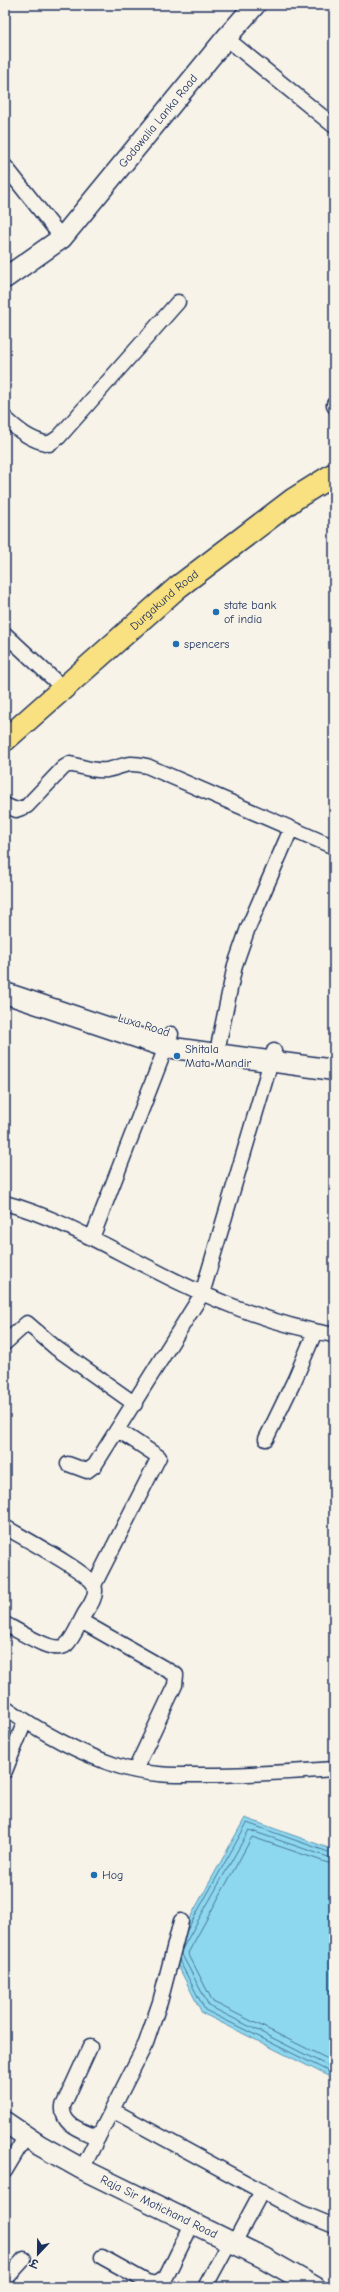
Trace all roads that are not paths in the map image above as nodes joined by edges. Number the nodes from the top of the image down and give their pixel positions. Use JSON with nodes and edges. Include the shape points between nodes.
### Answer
{"nodes":[{"id":1,"x":255,"y":5,"type":"edge"},
{"id":2,"x":226,"y":38,"type":"junction"},
{"id":3,"x":334,"y":126,"type":"edge"},
{"id":4,"x":5,"y":166,"type":"edge"},
{"id":5,"x":62,"y":238,"type":"junction"},
{"id":6,"x":5,"y":278,"type":"edge"},
{"id":7,"x":178,"y":302,"type":"dead end"},
{"id":8,"x":5,"y":418,"type":"edge"},
{"id":9,"x":334,"y":474,"type":"edge"},
{"id":10,"x":5,"y":634,"type":"edge"},
{"id":11,"x":63,"y":688,"type":"junction"},
{"id":12,"x":5,"y":740,"type":"edge"},
{"id":13,"x":5,"y":805,"type":"edge"},
{"id":14,"x":291,"y":829,"type":"junction"},
{"id":15,"x":334,"y":847,"type":"edge"},
{"id":16,"x":5,"y":981,"type":"edge"},
{"id":17,"x":5,"y":993,"type":"edge"},
{"id":18,"x":168,"y":1040,"type":"junction"},
{"id":19,"x":219,"y":1042,"type":"junction"},
{"id":20,"x":272,"y":1057,"type":"junction"},
{"id":21,"x":334,"y":1058,"type":"edge"},
{"id":22,"x":334,"y":1070,"type":"edge"},
{"id":23,"x":5,"y":1203,"type":"edge"},
{"id":24,"x":92,"y":1238,"type":"junction"},
{"id":25,"x":202,"y":1294,"type":"junction"},
{"id":26,"x":315,"y":1332,"type":"junction"},
{"id":27,"x":334,"y":1335,"type":"edge"},
{"id":28,"x":5,"y":1343,"type":"edge"},
{"id":29,"x":135,"y":1404,"type":"junction"},
{"id":30,"x":118,"y":1430,"type":"junction"},
{"id":31,"x":266,"y":1439,"type":"dead end"},
{"id":32,"x":68,"y":1464,"type":"dead end"},
{"id":33,"x":5,"y":1527,"type":"edge"},
{"id":34,"x":94,"y":1585,"type":"junction"},
{"id":35,"x":81,"y":1621,"type":"junction"},
{"id":36,"x":5,"y":1624,"type":"edge"},
{"id":37,"x":5,"y":1707,"type":"edge"},
{"id":38,"x":25,"y":1721,"type":"junction"},
{"id":39,"x":135,"y":1770,"type":"junction"},
{"id":40,"x":334,"y":1770,"type":"edge"},
{"id":41,"x":5,"y":1771,"type":"edge"},
{"id":42,"x":181,"y":1921,"type":"dead end"},
{"id":43,"x":90,"y":2047,"type":"dead end"},
{"id":44,"x":112,"y":2110,"type":"junction"},
{"id":45,"x":5,"y":2122,"type":"edge"},
{"id":46,"x":26,"y":2136,"type":"junction"},
{"id":47,"x":98,"y":2138,"type":"junction"},
{"id":48,"x":82,"y":2169,"type":"junction"},
{"id":49,"x":5,"y":2171,"type":"edge"},
{"id":50,"x":262,"y":2191,"type":"junction"},
{"id":51,"x":193,"y":2222,"type":"junction"},
{"id":52,"x":334,"y":2226,"type":"edge"},
{"id":53,"x":232,"y":2242,"type":"junction"},
{"id":54,"x":102,"y":2256,"type":"dead end"},
{"id":55,"x":24,"y":2259,"type":"dead end"},
{"id":56,"x":5,"y":2280,"type":"edge"},
{"id":57,"x":205,"y":2287,"type":"edge"},
{"id":58,"x":315,"y":2287,"type":"edge"}],
"edges":[{"from":1,"to":2,"type":"street","name":"Godowalia Lanka Road"},
{"from":2,"to":3,"type":"street"},
{"from":2,"to":5,"type":"street","name":"Godowalia Lanka Road"},
{"from":4,"to":5,"type":"street"},
{"from":5,"to":6,"type":"street","name":"Godowalia Lanka Road"},
{"from":7,"to":8,"type":"street","via":[[59,437],[49,444],[35,441],[22,434]]},
{"from":9,"to":11,"type":"main road","name":"Durgakund Road","via":[[294,499],[178,587]]},
{"from":10,"to":11,"type":"street"},
{"from":11,"to":12,"type":"main road","name":"Durgakund Road"},
{"from":13,"to":14,"type":"street","via":[[16,810],[28,806],[62,768],[69,764],[107,770],[131,762],[147,766]]},
{"from":14,"to":15,"type":"street"},
{"from":14,"to":19,"type":"street","via":[[248,928],[235,965]]},
{"from":16,"to":18,"type":"street","name":"Luxa Road"},
{"from":17,"to":18,"type":"street"},
{"from":18,"to":19,"type":"street","name":"Luxa Road"},
{"from":18,"to":20,"type":"street"},
{"from":18,"to":24,"type":"street"},
{"from":19,"to":20,"type":"street","name":"Luxa Road"},
{"from":20,"to":21,"type":"street","name":"Luxa Road"},
{"from":20,"to":22,"type":"street"},
{"from":20,"to":25,"type":"street"},
{"from":23,"to":24,"type":"street","via":[[40,1214]]},
{"from":24,"to":25,"type":"street"},
{"from":25,"to":26,"type":"street","via":[[252,1314]]},
{"from":25,"to":29,"type":"street"},
{"from":26,"to":27,"type":"street"},
{"from":26,"to":31,"type":"street"},
{"from":28,"to":29,"type":"street","via":[[27,1323],[56,1348]]},
{"from":29,"to":30,"type":"street"},
{"from":30,"to":32,"type":"street","via":[[95,1465],[87,1470]]},
{"from":30,"to":34,"type":"street","via":[[159,1457]]},
{"from":33,"to":34,"type":"street","via":[[82,1573]]},
{"from":34,"to":35,"type":"street","via":[[93,1600]]},
{"from":35,"to":36,"type":"street","via":[[66,1644],[56,1648]]},
{"from":35,"to":39,"type":"street","via":[[176,1675],[175,1685]]},
{"from":37,"to":38,"type":"street"},
{"from":38,"to":39,"type":"street","via":[[88,1754]]},
{"from":38,"to":41,"type":"street"},
{"from":39,"to":40,"type":"street","via":[[179,1776]]},
{"from":42,"to":44,"type":"street","via":[[154,2022]]},
{"from":43,"to":47,"type":"street","via":[[62,2113],[69,2123]]},
{"from":44,"to":47,"type":"street"},
{"from":44,"to":50,"type":"street"},
{"from":45,"to":46,"type":"street","name":"Raja Sir Motichand Road"},
{"from":46,"to":48,"type":"street","name":"Raja Sir Motichand Road"},
{"from":46,"to":49,"type":"street"},
{"from":47,"to":48,"type":"street"},
{"from":48,"to":51,"type":"street","name":"Raja Sir Motichand Road"},
{"from":50,"to":52,"type":"street","via":[[300,2212]]},
{"from":50,"to":53,"type":"street"},
{"from":51,"to":53,"type":"street","name":"Raja Sir Motichand Road"},
{"from":51,"to":54,"type":"street","via":[[166,2277],[157,2284],[147,2282]]},
{"from":53,"to":57,"type":"street"},
{"from":53,"to":58,"type":"street","name":"Raja Sir Motichand Road"},
{"from":55,"to":56,"type":"street"}]}
